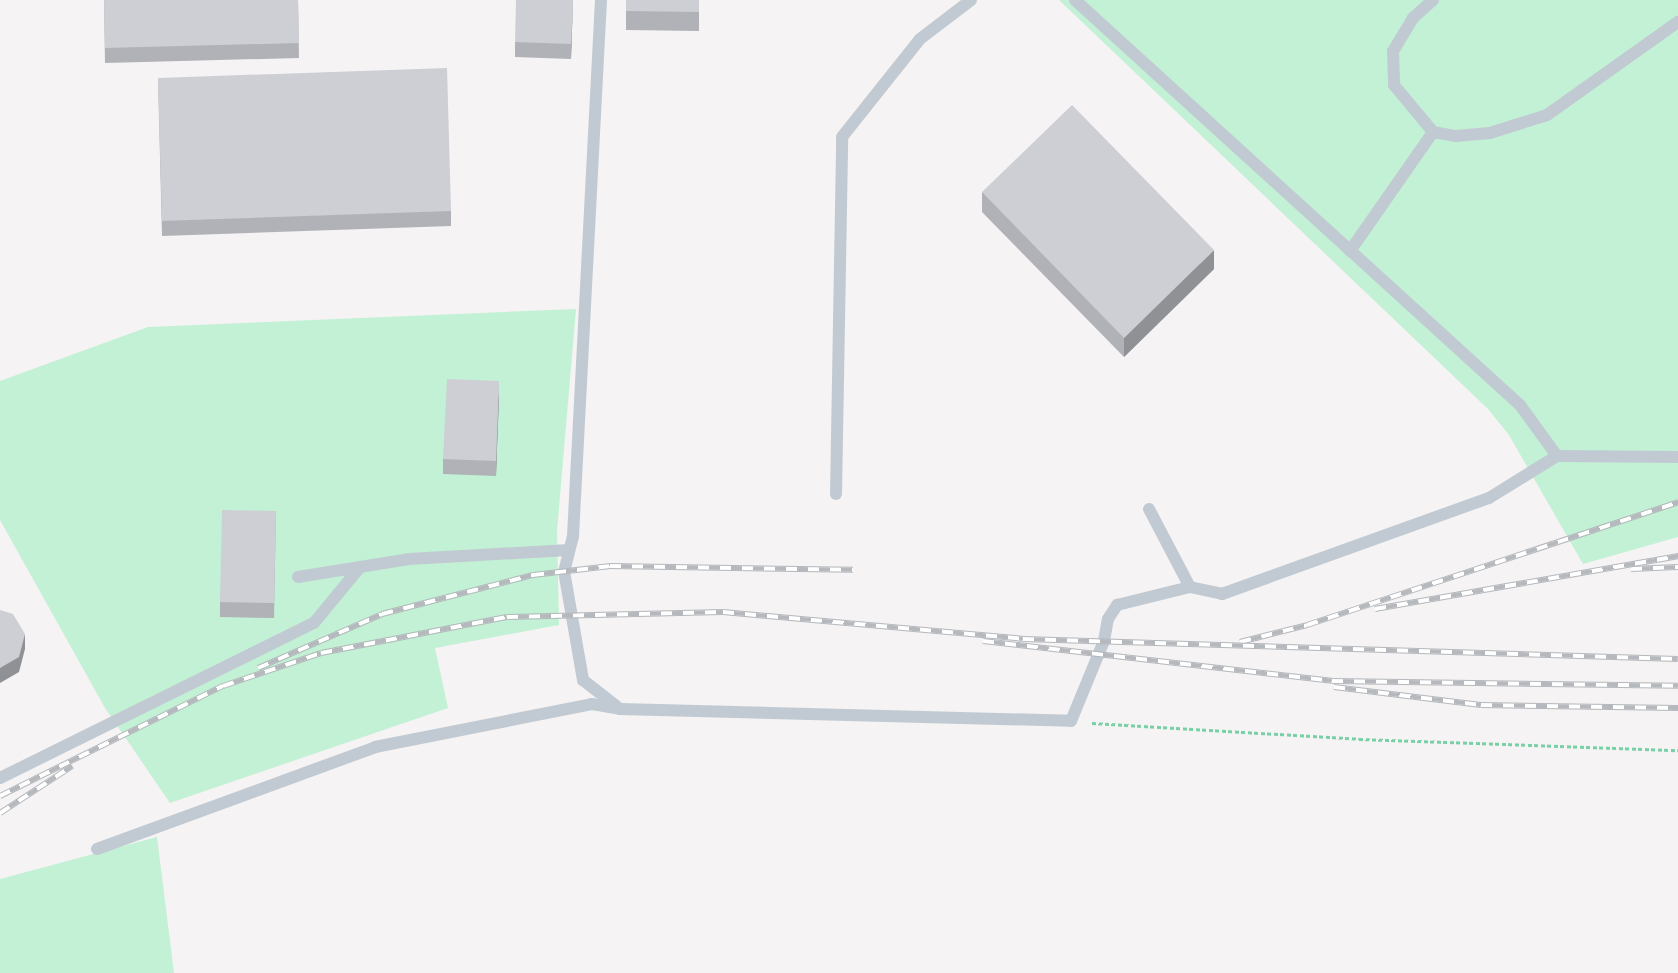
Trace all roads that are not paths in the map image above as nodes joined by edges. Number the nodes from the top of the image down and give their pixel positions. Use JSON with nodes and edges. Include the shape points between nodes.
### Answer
{"nodes":[{"id":1,"x":601,"y":0,"type":"edge"},
{"id":2,"x":971,"y":0,"type":"edge"},
{"id":3,"x":1075,"y":0,"type":"edge"},
{"id":4,"x":1433,"y":0,"type":"edge"},
{"id":5,"x":1678,"y":22,"type":"edge"},
{"id":6,"x":1433,"y":132,"type":"junction"},
{"id":7,"x":1350,"y":251,"type":"junction"},
{"id":8,"x":1557,"y":456,"type":"junction"},
{"id":9,"x":1678,"y":457,"type":"edge"},
{"id":10,"x":836,"y":494,"type":"dead end"},
{"id":11,"x":1149,"y":509,"type":"dead end"},
{"id":12,"x":569,"y":550,"type":"junction"},
{"id":13,"x":360,"y":567,"type":"junction"},
{"id":14,"x":298,"y":577,"type":"dead end"},
{"id":15,"x":1190,"y":587,"type":"junction"},
{"id":16,"x":620,"y":709,"type":"junction"},
{"id":17,"x":0,"y":778,"type":"edge"},
{"id":18,"x":97,"y":849,"type":"dead end"}],
"edges":[{"from":1,"to":12,"type":"lane"},
{"from":2,"to":10,"type":"lane","via":[[920,39],[842,137]]},
{"from":3,"to":7,"type":"lane"},
{"from":4,"to":6,"type":"lane","via":[[1413,18],[1393,51],[1394,85]]},
{"from":5,"to":6,"type":"lane","via":[[1547,115],[1490,132],[1455,136]]},
{"from":6,"to":7,"type":"lane"},
{"from":7,"to":8,"type":"lane","via":[[1520,405]]},
{"from":8,"to":9,"type":"lane"},
{"from":8,"to":15,"type":"lane","via":[[1471,505],[1222,594]]},
{"from":11,"to":15,"type":"lane"},
{"from":12,"to":13,"type":"lane","via":[[409,559]]},
{"from":12,"to":16,"type":"lane","via":[[564,571],[583,680]]},
{"from":13,"to":14,"type":"lane"},
{"from":13,"to":17,"type":"lane","via":[[314,623]]},
{"from":15,"to":16,"type":"lane","via":[[1117,605],[1108,619],[1104,642],[1071,721]]},
{"from":16,"to":18,"type":"lane","via":[[592,704],[375,746]]}]}
